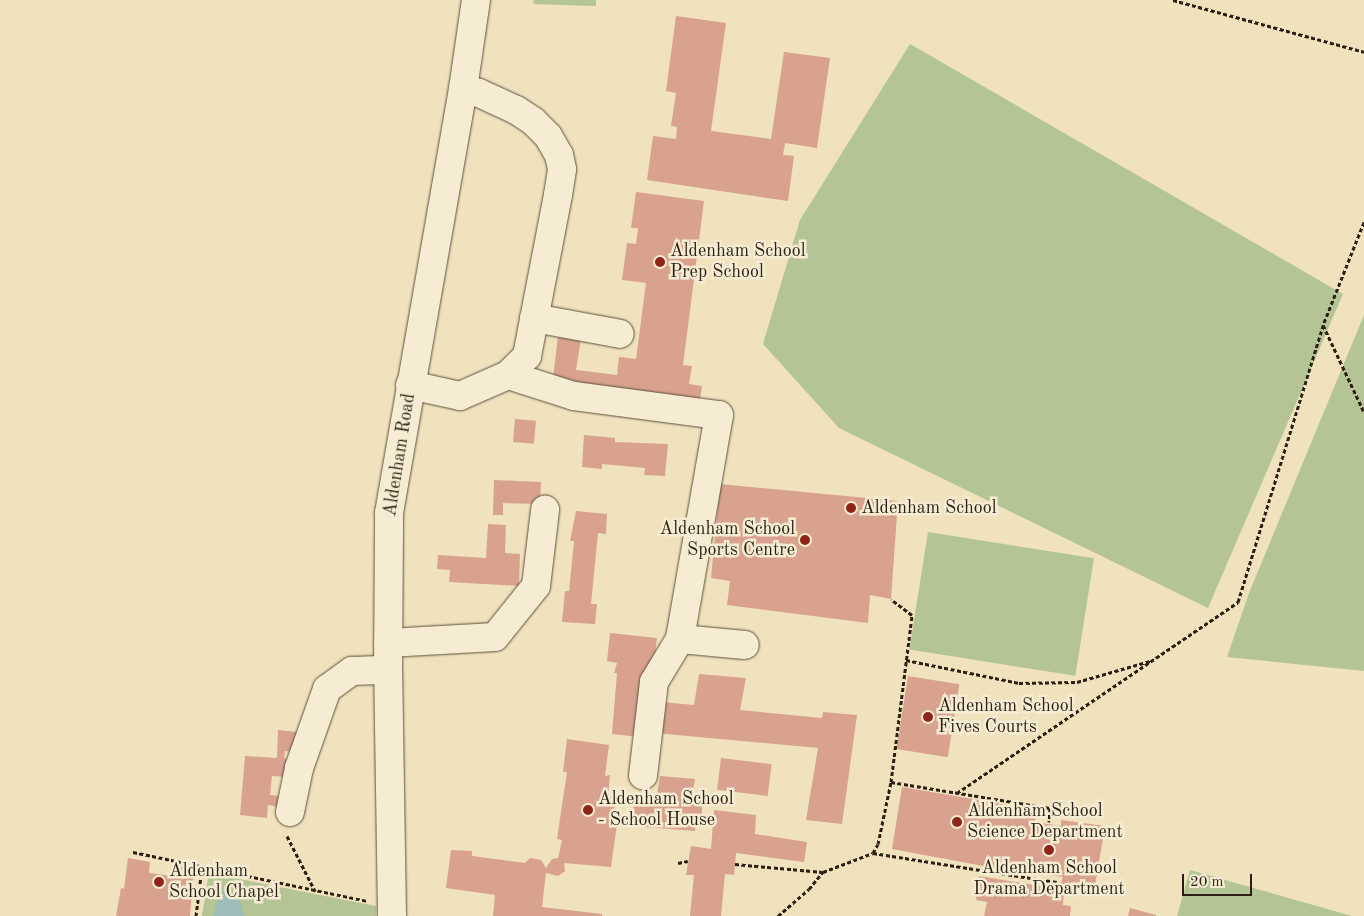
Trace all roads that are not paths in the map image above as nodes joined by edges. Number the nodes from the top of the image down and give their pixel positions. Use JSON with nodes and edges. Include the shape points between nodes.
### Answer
{"nodes":[{"id":1,"x":476,"y":0,"type":"edge"},
{"id":2,"x":463,"y":89,"type":"junction"},
{"id":3,"x":534,"y":318,"type":"junction"},
{"id":4,"x":620,"y":334,"type":"dead end"},
{"id":5,"x":508,"y":375,"type":"junction"},
{"id":6,"x":410,"y":385,"type":"junction"},
{"id":7,"x":545,"y":510,"type":"dead end"},
{"id":8,"x":680,"y":639,"type":"junction"},
{"id":9,"x":388,"y":643,"type":"junction"},
{"id":10,"x":745,"y":645,"type":"dead end"},
{"id":11,"x":388,"y":670,"type":"junction"},
{"id":12,"x":643,"y":775,"type":"dead end"},
{"id":13,"x":290,"y":812,"type":"road end"},
{"id":14,"x":392,"y":911,"type":"edge"}],
"edges":[{"from":1,"to":2,"type":"street","name":"Aldenham Road"},
{"from":2,"to":3,"type":"street","via":[[479,93],[528,117],[548,136],[559,155],[562,169]]},
{"from":2,"to":6,"type":"street","name":"Aldenham Road"},
{"from":3,"to":4,"type":"street"},
{"from":3,"to":5,"type":"street","via":[[527,356]]},
{"from":5,"to":6,"type":"street","via":[[460,396]]},
{"from":5,"to":8,"type":"street","via":[[574,396],[719,414]]},
{"from":6,"to":9,"type":"street","name":"Aldenham Road","via":[[389,513]]},
{"from":7,"to":9,"type":"street","via":[[536,586],[495,637]]},
{"from":8,"to":10,"type":"street"},
{"from":8,"to":12,"type":"street","via":[[654,682]]},
{"from":9,"to":11,"type":"street","name":"Aldenham Road"},
{"from":11,"to":13,"type":"street","via":[[352,671],[327,689],[299,768]]},
{"from":11,"to":14,"type":"street","name":"Aldenham Road"}]}
